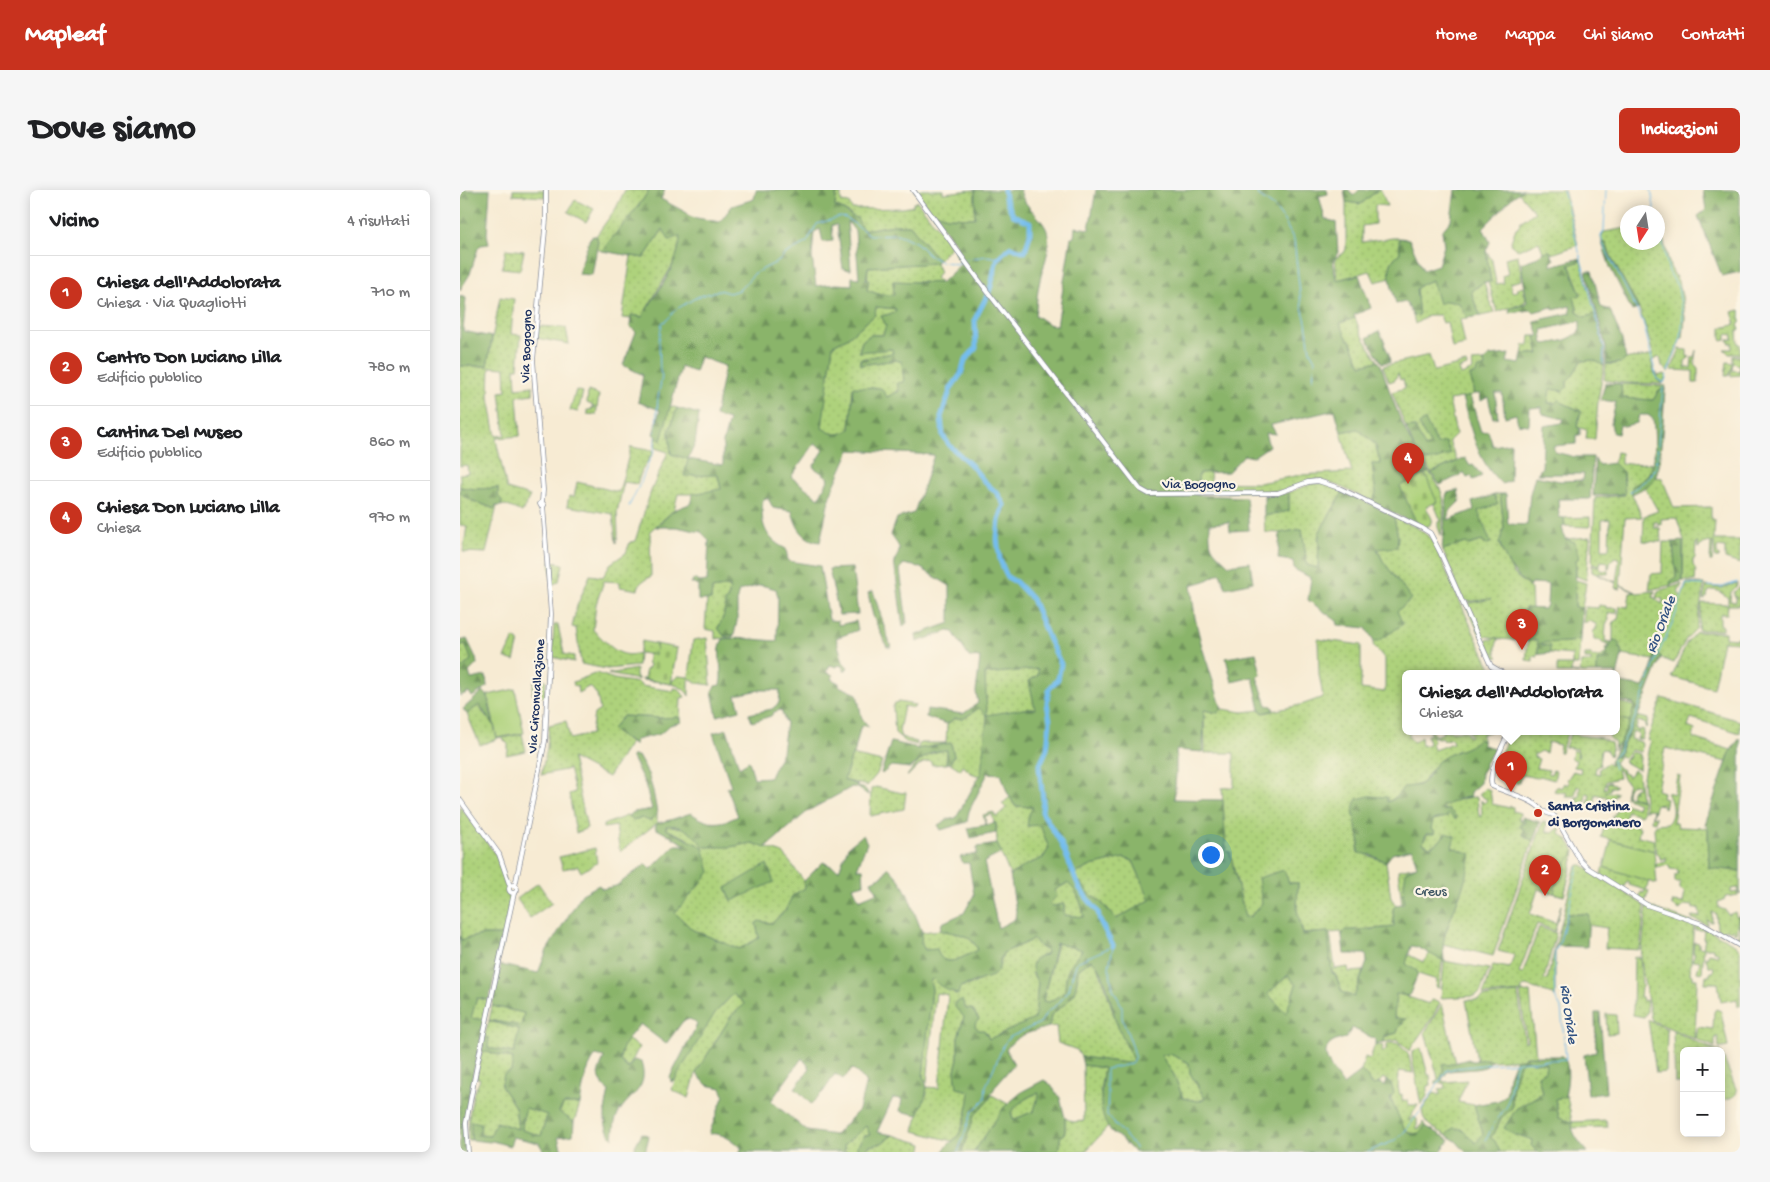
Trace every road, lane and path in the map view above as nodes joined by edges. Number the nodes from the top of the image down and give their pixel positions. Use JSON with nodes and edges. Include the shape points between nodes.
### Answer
{"nodes":[{"id":1,"x":546,"y":190,"type":"edge"},
{"id":2,"x":913,"y":190,"type":"edge"},
{"id":3,"x":542,"y":504,"type":"joint"},
{"id":4,"x":1498,"y":670,"type":"edge"},
{"id":5,"x":1507,"y":735,"type":"edge"},
{"id":6,"x":460,"y":800,"type":"edge"},
{"id":7,"x":510,"y":886,"type":"junction"},
{"id":8,"x":516,"y":886,"type":"junction"},
{"id":9,"x":514,"y":893,"type":"junction"},
{"id":10,"x":1740,"y":946,"type":"edge"},
{"id":11,"x":468,"y":1152,"type":"edge"}],
"edges":[{"from":1,"to":3,"type":"main road","name":"Via Bogogno","via":[[533,360]]},
{"from":2,"to":4,"type":"main road","name":"Via Bogogno","via":[[987,292],[1140,489],[1149,494],[1278,494],[1318,481],[1422,528],[1430,533],[1491,666]]},
{"from":3,"to":8,"type":"main road","name":"Via Circonvallazione","via":[[551,614],[546,741]]},
{"from":5,"to":10,"type":"main road","via":[[1490,777],[1492,786],[1530,800],[1542,811],[1553,815],[1583,863],[1646,905],[1702,924]]},
{"from":6,"to":7,"type":"main road","via":[[499,854]]},
{"from":7,"to":8,"type":"main road"},
{"from":7,"to":9,"type":"main road"},
{"from":8,"to":9,"type":"main road","name":"Via Circonvallazione"},
{"from":9,"to":11,"type":"main road","name":"Via Circonvallazione","via":[[466,1123]]}]}
